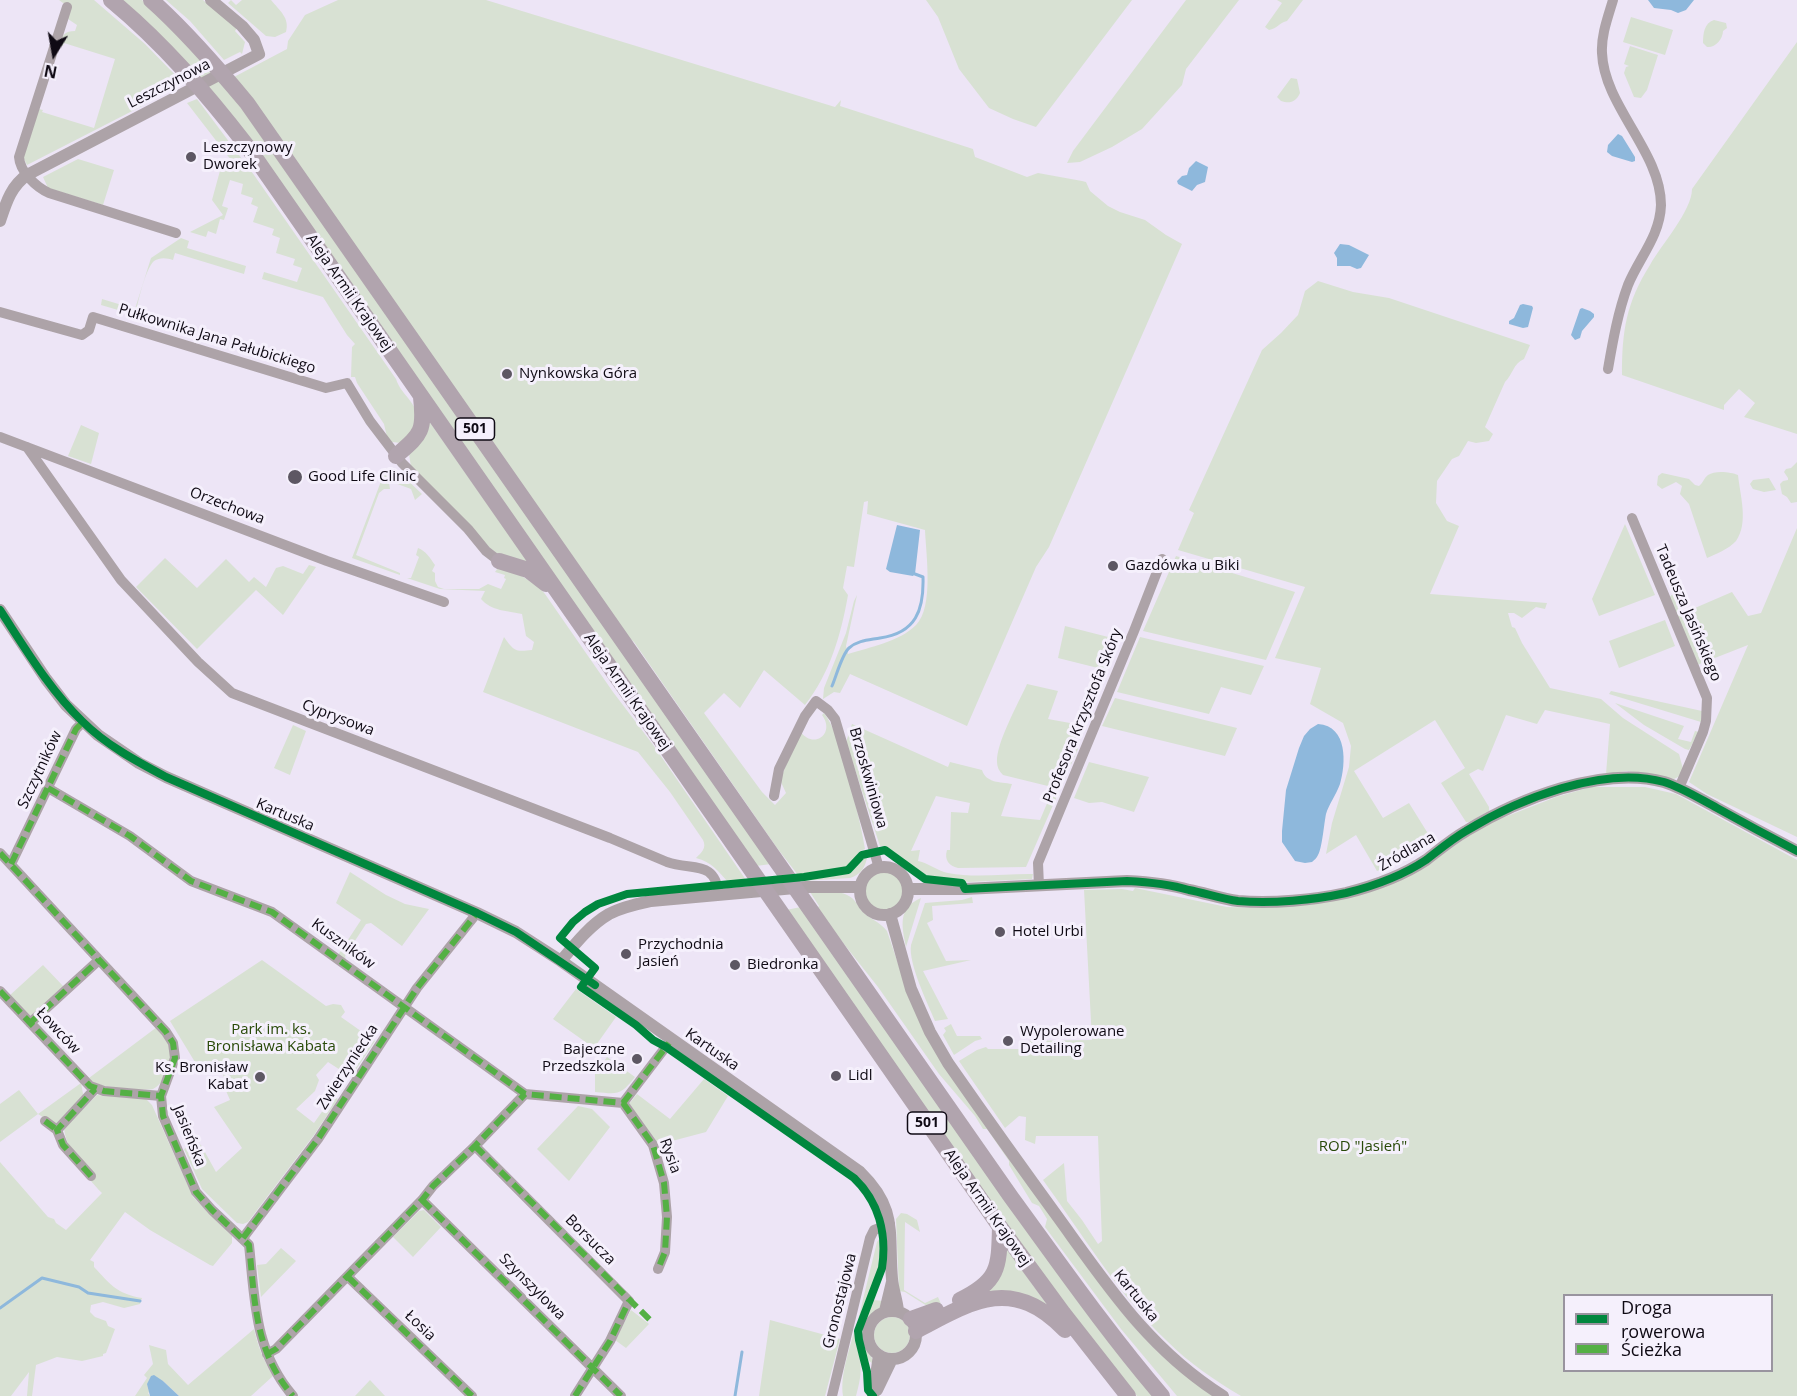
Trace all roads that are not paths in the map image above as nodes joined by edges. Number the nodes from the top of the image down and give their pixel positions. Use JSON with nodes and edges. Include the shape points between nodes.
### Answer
{"nodes":[{"id":1,"x":111,"y":0,"type":"edge"},
{"id":2,"x":151,"y":0,"type":"edge"},
{"id":3,"x":211,"y":0,"type":"edge"},
{"id":4,"x":1613,"y":0,"type":"edge"},
{"id":5,"x":67,"y":7,"type":"dead end"},
{"id":6,"x":27,"y":175,"type":"junction"},
{"id":7,"x":0,"y":221,"type":"edge"},
{"id":8,"x":176,"y":233,"type":"dead end"},
{"id":9,"x":0,"y":312,"type":"edge"},
{"id":10,"x":1608,"y":369,"type":"dead end"},
{"id":11,"x":421,"y":396,"type":"junction"},
{"id":12,"x":0,"y":437,"type":"edge"},
{"id":13,"x":27,"y":447,"type":"junction"},
{"id":14,"x":396,"y":456,"type":"junction"},
{"id":15,"x":1632,"y":518,"type":"dead end"},
{"id":16,"x":1162,"y":559,"type":"dead end"},
{"id":17,"x":500,"y":561,"type":"joint"},
{"id":18,"x":444,"y":602,"type":"dead end"},
{"id":19,"x":566,"y":603,"type":"junction"},
{"id":20,"x":0,"y":610,"type":"edge"},
{"id":21,"x":83,"y":722,"type":"junction"},
{"id":22,"x":48,"y":788,"type":"junction"},
{"id":23,"x":1679,"y":788,"type":"junction"},
{"id":24,"x":774,"y":796,"type":"dead end"},
{"id":25,"x":1797,"y":852,"type":"edge"},
{"id":26,"x":0,"y":853,"type":"edge"},
{"id":27,"x":11,"y":864,"type":"junction"},
{"id":28,"x":879,"y":868,"type":"junction"},
{"id":29,"x":860,"y":886,"type":"junction"},
{"id":30,"x":1039,"y":886,"type":"junction"},
{"id":31,"x":908,"y":889,"type":"junction"},
{"id":32,"x":719,"y":895,"type":"junction"},
{"id":33,"x":477,"y":913,"type":"junction"},
{"id":34,"x":890,"y":914,"type":"junction"},
{"id":35,"x":99,"y":960,"type":"junction"},
{"id":36,"x":561,"y":961,"type":"junction"},
{"id":37,"x":0,"y":991,"type":"edge"},
{"id":38,"x":404,"y":1007,"type":"junction"},
{"id":39,"x":30,"y":1023,"type":"junction"},
{"id":40,"x":671,"y":1040,"type":"junction"},
{"id":41,"x":95,"y":1089,"type":"junction"},
{"id":42,"x":525,"y":1094,"type":"junction"},
{"id":43,"x":161,"y":1096,"type":"junction"},
{"id":44,"x":622,"y":1102,"type":"junction"},
{"id":45,"x":45,"y":1121,"type":"dead end"},
{"id":46,"x":57,"y":1130,"type":"junction"},
{"id":47,"x":475,"y":1146,"type":"junction"},
{"id":48,"x":91,"y":1176,"type":"dead end"},
{"id":49,"x":422,"y":1200,"type":"junction"},
{"id":50,"x":890,"y":1224,"type":"junction"},
{"id":51,"x":1000,"y":1227,"type":"junction"},
{"id":52,"x":243,"y":1238,"type":"junction"},
{"id":53,"x":658,"y":1269,"type":"dead end"},
{"id":54,"x":348,"y":1277,"type":"junction"},
{"id":55,"x":892,"y":1282,"type":"junction"},
{"id":56,"x":885,"y":1311,"type":"junction"},
{"id":57,"x":908,"y":1321,"type":"junction"},
{"id":58,"x":267,"y":1354,"type":"junction"},
{"id":59,"x":879,"y":1355,"type":"junction"},
{"id":60,"x":892,"y":1359,"type":"junction"},
{"id":61,"x":1100,"y":1362,"type":"junction"},
{"id":62,"x":593,"y":1368,"type":"junction"},
{"id":63,"x":293,"y":1396,"type":"edge"},
{"id":64,"x":472,"y":1396,"type":"edge"},
{"id":65,"x":574,"y":1396,"type":"edge"},
{"id":66,"x":621,"y":1396,"type":"edge"},
{"id":67,"x":832,"y":1396,"type":"edge"},
{"id":68,"x":874,"y":1396,"type":"edge"},
{"id":69,"x":1128,"y":1396,"type":"edge"},
{"id":70,"x":1162,"y":1396,"type":"edge"},
{"id":71,"x":1224,"y":1396,"type":"edge"}],
"edges":[{"from":1,"to":11,"type":"main road","name":"Aleja Armii Krajowej","number":"501","via":[[191,77],[228,122]]},
{"from":2,"to":70,"type":"main road","name":"Aleja Armii Krajowej","number":"501","via":[[247,102],[1005,1188],[1131,1360]]},
{"from":3,"to":6,"type":"street","name":"Leszczynowa","via":[[242,26],[260,54]]},
{"from":4,"to":10,"type":"street","via":[[1602,40],[1605,72],[1652,167],[1660,205],[1653,238],[1623,300]]},
{"from":5,"to":6,"type":"street","via":[[19,157]]},
{"from":6,"to":7,"type":"street","name":"Leszczynowa","via":[[13,188]]},
{"from":6,"to":8,"type":"street","via":[[49,194]]},
{"from":9,"to":14,"type":"street","name":"Pułkownika Jana Pałubickiego","via":[[82,335],[89,330],[93,317],[326,388],[347,383]]},
{"from":11,"to":14,"type":"main road","via":[[423,426]]},
{"from":11,"to":19,"type":"main road","name":"Aleja Armii Krajowej","number":"501"},
{"from":12,"to":13,"type":"street","name":"Orzechowa"},
{"from":13,"to":18,"type":"street","name":"Orzechowa"},
{"from":13,"to":32,"type":"street","name":"Cyprysowa","via":[[121,580],[232,693],[675,865],[705,869],[715,877]]},
{"from":14,"to":17,"type":"street","name":"Pułkownika Jana Pałubickiego"},
{"from":15,"to":23,"type":"street","name":"Tadeusza Jasińskiego","via":[[1707,698],[1703,732]]},
{"from":16,"to":30,"type":"street","name":"Profesora Krzysztofa Skóry","via":[[1038,863]]},
{"from":17,"to":19,"type":"main road","via":[[525,568]]},
{"from":19,"to":51,"type":"main road","name":"Aleja Armii Krajowej","number":"501"},
{"from":20,"to":21,"type":"street","name":"Kartuska","via":[[46,679]]},
{"from":21,"to":22,"type":"street","name":"Szczytników"},
{"from":21,"to":33,"type":"street","name":"Kartuska","via":[[115,748],[166,777]]},
{"from":22,"to":27,"type":"street","name":"Szczytników"},
{"from":22,"to":38,"type":"street","name":"Kuszników","via":[[130,836],[191,881],[272,912]]},
{"from":23,"to":25,"type":"street","name":"Źródlana"},
{"from":23,"to":30,"type":"street","name":"Źródlana","via":[[1650,779],[1623,777],[1594,780],[1552,792],[1497,814],[1424,861],[1381,883],[1346,893],[1260,902],[1236,901],[1149,882]]},
{"from":24,"to":28,"type":"street","name":"Brzoskwiniowa","via":[[779,769],[816,702],[835,719]]},
{"from":26,"to":27,"type":"street","name":"Jasieńska"},
{"from":27,"to":35,"type":"street","name":"Jasieńska"},
{"from":28,"to":29,"type":"street","via":[[866,874]]},
{"from":28,"to":31,"type":"street","via":[[898,872]]},
{"from":29,"to":32,"type":"street","via":[[806,886]]},
{"from":29,"to":34,"type":"street","via":[[867,909],[878,915]]},
{"from":30,"to":31,"type":"street","name":"Źródlana"},
{"from":31,"to":34,"type":"street","via":[[901,908]]},
{"from":32,"to":36,"type":"street","via":[[627,906],[608,914]]},
{"from":33,"to":36,"type":"street","name":"Kartuska"},
{"from":33,"to":38,"type":"street","name":"Zwierzyniecka"},
{"from":34,"to":71,"type":"street","name":"Kartuska","via":[[920,1011],[948,1063],[1126,1311],[1175,1361]]},
{"from":35,"to":39,"type":"street"},
{"from":35,"to":43,"type":"street","name":"Jasieńska","via":[[173,1043],[175,1058]]},
{"from":36,"to":40,"type":"street","name":"Kartuska"},
{"from":37,"to":39,"type":"street","name":"Łowców"},
{"from":38,"to":42,"type":"street","name":"Kuszników"},
{"from":38,"to":52,"type":"street","name":"Zwierzyniecka","via":[[318,1139]]},
{"from":39,"to":41,"type":"street","name":"Łowców"},
{"from":40,"to":44,"type":"street"},
{"from":40,"to":50,"type":"street","name":"Kartuska","via":[[860,1172],[880,1196]]},
{"from":41,"to":43,"type":"street"},
{"from":41,"to":46,"type":"street"},
{"from":42,"to":44,"type":"street"},
{"from":42,"to":47,"type":"street"},
{"from":43,"to":52,"type":"street","name":"Jasieńska","via":[[163,1116],[196,1192]]},
{"from":44,"to":53,"type":"street","name":"Rysia","via":[[652,1145],[664,1183],[667,1217],[664,1252]]},
{"from":45,"to":46,"type":"street"},
{"from":46,"to":48,"type":"street","via":[[63,1145]]},
{"from":47,"to":49,"type":"street"},
{"from":47,"to":62,"type":"street","name":"Borsucza","via":[[629,1301]]},
{"from":49,"to":54,"type":"street"},
{"from":49,"to":62,"type":"street","name":"Szynszylowa"},
{"from":50,"to":55,"type":"street","name":"Kartuska"},
{"from":50,"to":67,"type":"street","name":"Gronostajowa","via":[[874,1230],[870,1238]]},
{"from":51,"to":57,"type":"main road","via":[[996,1271],[985,1285]]},
{"from":51,"to":61,"type":"main road","name":"Aleja Armii Krajowej","number":"501"},
{"from":52,"to":58,"type":"street","via":[[249,1245],[261,1340]]},
{"from":54,"to":58,"type":"street"},
{"from":54,"to":64,"type":"street","name":"Łosia"},
{"from":55,"to":56,"type":"street","name":"Kartuska"},
{"from":55,"to":57,"type":"street","name":"Kartuska"},
{"from":56,"to":57,"type":"street"},
{"from":56,"to":59,"type":"street","via":[[873,1319],[868,1331],[870,1345]]},
{"from":57,"to":60,"type":"street","via":[[915,1342],[904,1356]]},
{"from":57,"to":61,"type":"main road","via":[[1006,1297],[1043,1310]]},
{"from":58,"to":63,"type":"street"},
{"from":59,"to":60,"type":"street"},
{"from":59,"to":68,"type":"street"},
{"from":60,"to":68,"type":"street"},
{"from":61,"to":69,"type":"main road","name":"Aleja Armii Krajowej","number":"501"},
{"from":62,"to":65,"type":"street"},
{"from":62,"to":66,"type":"street","name":"Szynszylowa"}]}
